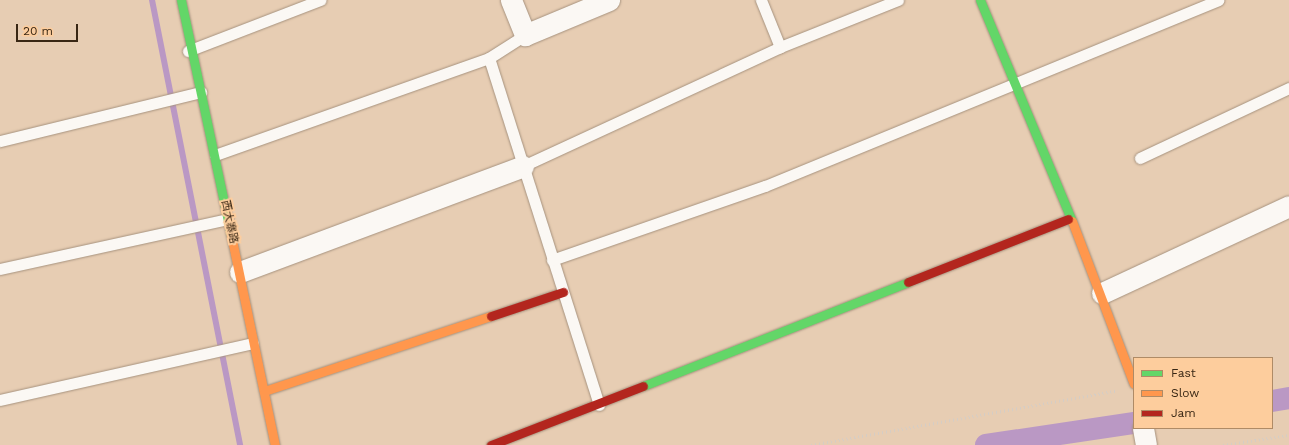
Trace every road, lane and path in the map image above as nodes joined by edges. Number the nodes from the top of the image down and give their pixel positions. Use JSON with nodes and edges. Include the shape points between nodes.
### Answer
{"nodes":[{"id":1,"x":173,"y":0,"type":"edge"},
{"id":2,"x":181,"y":0,"type":"edge"},
{"id":3,"x":320,"y":0,"type":"edge"},
{"id":4,"x":511,"y":0,"type":"edge"},
{"id":5,"x":609,"y":0,"type":"edge"},
{"id":6,"x":761,"y":0,"type":"edge"},
{"id":7,"x":898,"y":0,"type":"edge"},
{"id":8,"x":980,"y":0,"type":"edge"},
{"id":9,"x":1218,"y":0,"type":"edge"},
{"id":10,"x":525,"y":35,"type":"junction"},
{"id":11,"x":780,"y":47,"type":"junction"},
{"id":12,"x":187,"y":51,"type":"junction"},
{"id":13,"x":488,"y":58,"type":"junction"},
{"id":14,"x":1014,"y":85,"type":"junction"},
{"id":15,"x":1289,"y":88,"type":"edge"},
{"id":16,"x":191,"y":95,"type":"junction"},
{"id":17,"x":0,"y":141,"type":"edge"},
{"id":18,"x":215,"y":155,"type":"junction"},
{"id":19,"x":1140,"y":158,"type":"dead end"},
{"id":20,"x":522,"y":166,"type":"junction"},
{"id":21,"x":1289,"y":206,"type":"edge"},
{"id":22,"x":1068,"y":219,"type":"junction"},
{"id":23,"x":217,"y":220,"type":"junction"},
{"id":24,"x":552,"y":260,"type":"junction"},
{"id":25,"x":0,"y":269,"type":"edge"},
{"id":26,"x":240,"y":272,"type":"junction"},
{"id":27,"x":564,"y":292,"type":"junction"},
{"id":28,"x":1102,"y":293,"type":"junction"},
{"id":29,"x":244,"y":345,"type":"junction"},
{"id":30,"x":1133,"y":381,"type":"edge"},
{"id":31,"x":264,"y":391,"type":"junction"},
{"id":32,"x":1119,"y":391,"type":"dead end"},
{"id":33,"x":0,"y":400,"type":"edge"},
{"id":34,"x":599,"y":405,"type":"junction"},
{"id":35,"x":1143,"y":429,"type":"edge"},
{"id":36,"x":1289,"y":435,"type":"edge"},
{"id":37,"x":265,"y":445,"type":"edge"},
{"id":38,"x":275,"y":445,"type":"edge"},
{"id":39,"x":491,"y":445,"type":"edge"},
{"id":40,"x":810,"y":445,"type":"edge"},
{"id":41,"x":1146,"y":445,"type":"edge"},
{"id":42,"x":1223,"y":445,"type":"edge"}],
"edges":[{"from":1,"to":12,"type":"street","name":"西大寨路"},
{"from":2,"to":12,"type":"street","name":"西大寨路"},
{"from":3,"to":12,"type":"lane"},
{"from":4,"to":10,"type":"street"},
{"from":5,"to":10,"type":"street"},
{"from":6,"to":11,"type":"lane"},
{"from":7,"to":11,"type":"lane"},
{"from":8,"to":14,"type":"street"},
{"from":9,"to":14,"type":"lane"},
{"from":10,"to":13,"type":"lane"},
{"from":11,"to":20,"type":"lane"},
{"from":12,"to":16,"type":"street","name":"西大寨路"},
{"from":13,"to":18,"type":"lane"},
{"from":13,"to":20,"type":"lane"},
{"from":14,"to":22,"type":"street"},
{"from":14,"to":24,"type":"lane","via":[[765,186]]},
{"from":15,"to":19,"type":"lane"},
{"from":16,"to":17,"type":"lane"},
{"from":16,"to":18,"type":"street","name":"西大寨路"},
{"from":16,"to":23,"type":"street","name":"西大寨路"},
{"from":18,"to":23,"type":"street","name":"西大寨路"},
{"from":20,"to":24,"type":"lane"},
{"from":20,"to":26,"type":"street"},
{"from":21,"to":28,"type":"street"},
{"from":22,"to":28,"type":"street"},
{"from":22,"to":34,"type":"street"},
{"from":23,"to":25,"type":"lane"},
{"from":23,"to":26,"type":"street","name":"西大寨路"},
{"from":23,"to":29,"type":"street","name":"西大寨路"},
{"from":24,"to":27,"type":"lane"},
{"from":26,"to":29,"type":"street","name":"西大寨路"},
{"from":27,"to":31,"type":"street"},
{"from":27,"to":34,"type":"lane"},
{"from":28,"to":30,"type":"street"},
{"from":29,"to":31,"type":"street","name":"西大寨路"},
{"from":29,"to":33,"type":"lane"},
{"from":29,"to":37,"type":"street","name":"西大寨路"},
{"from":31,"to":38,"type":"street","name":"西大寨路"},
{"from":32,"to":40,"type":"path"},
{"from":34,"to":39,"type":"street"},
{"from":35,"to":41,"type":"street"},
{"from":36,"to":42,"type":"path"}]}
